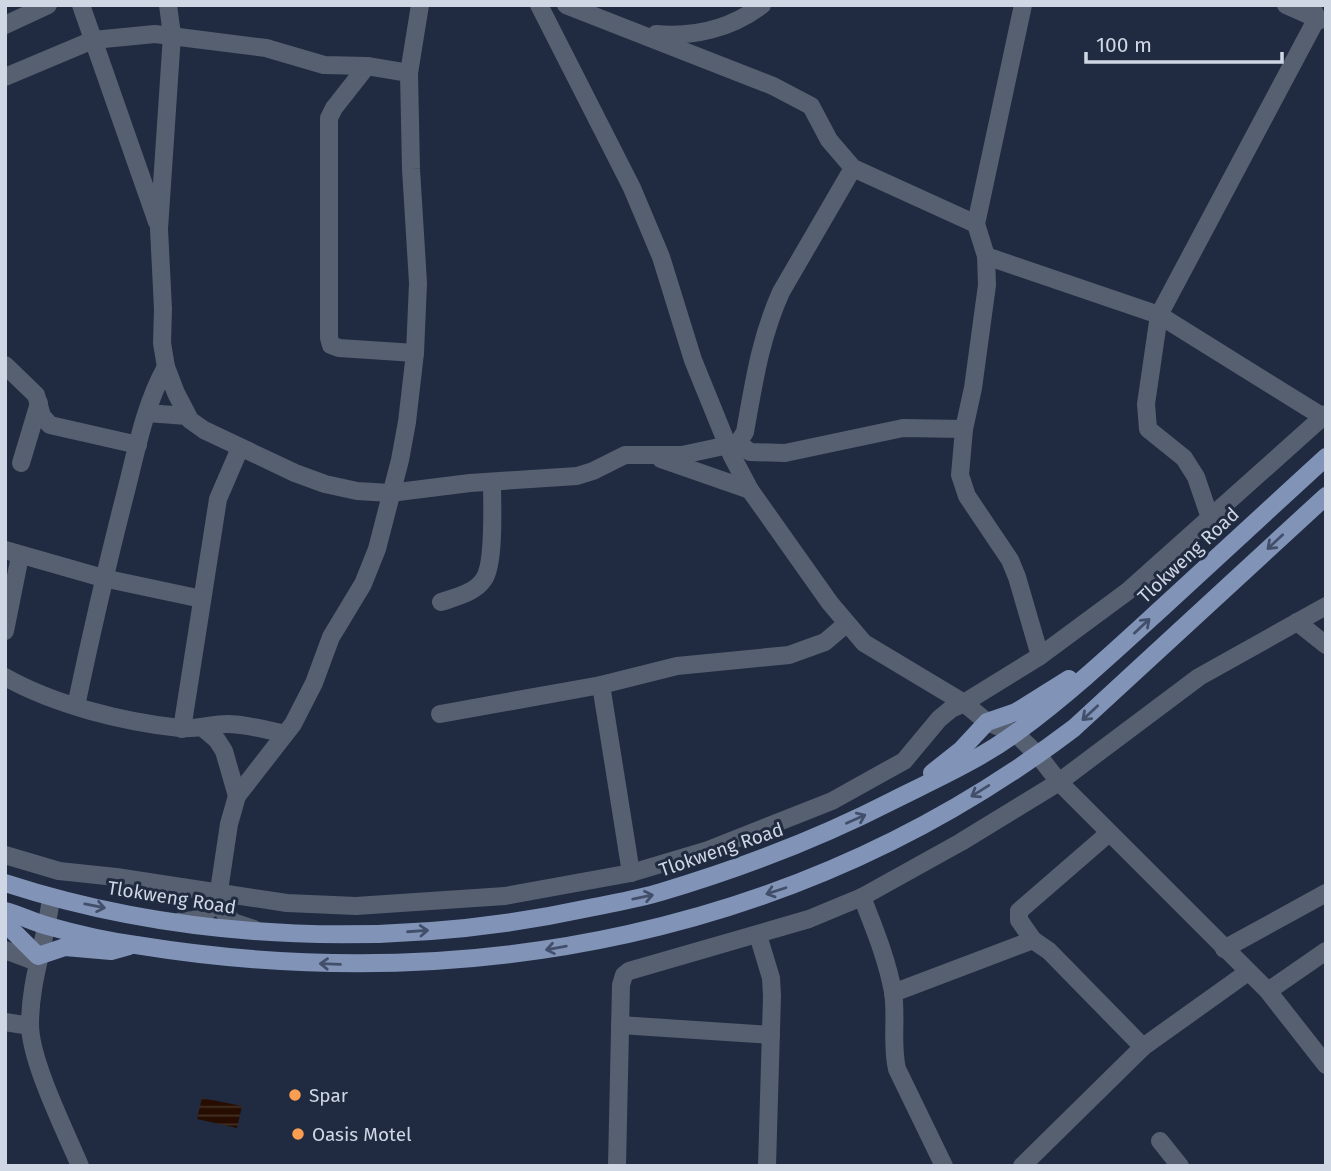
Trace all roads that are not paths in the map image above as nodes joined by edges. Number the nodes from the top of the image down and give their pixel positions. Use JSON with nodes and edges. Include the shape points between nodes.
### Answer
{"nodes":[{"id":1,"x":48,"y":5,"type":"edge"},
{"id":2,"x":81,"y":5,"type":"edge"},
{"id":3,"x":168,"y":5,"type":"edge"},
{"id":4,"x":420,"y":5,"type":"edge"},
{"id":5,"x":539,"y":5,"type":"edge"},
{"id":6,"x":566,"y":5,"type":"edge"},
{"id":7,"x":761,"y":5,"type":"edge"},
{"id":8,"x":1023,"y":5,"type":"edge"},
{"id":9,"x":1286,"y":5,"type":"edge"},
{"id":10,"x":1318,"y":16,"type":"edge"},
{"id":11,"x":5,"y":25,"type":"edge"},
{"id":12,"x":633,"y":32,"type":"junction"},
{"id":13,"x":172,"y":35,"type":"junction"},
{"id":14,"x":93,"y":40,"type":"junction"},
{"id":15,"x":367,"y":66,"type":"junction"},
{"id":16,"x":409,"y":73,"type":"junction"},
{"id":17,"x":5,"y":77,"type":"edge"},
{"id":18,"x":853,"y":168,"type":"junction"},
{"id":19,"x":976,"y":224,"type":"junction"},
{"id":20,"x":159,"y":229,"type":"junction"},
{"id":21,"x":986,"y":256,"type":"junction"},
{"id":22,"x":1159,"y":315,"type":"junction"},
{"id":23,"x":415,"y":353,"type":"junction"},
{"id":24,"x":5,"y":365,"type":"edge"},
{"id":25,"x":166,"y":367,"type":"junction"},
{"id":26,"x":39,"y":403,"type":"junction"},
{"id":27,"x":147,"y":412,"type":"junction"},
{"id":28,"x":1324,"y":415,"type":"edge"},
{"id":29,"x":187,"y":416,"type":"junction"},
{"id":30,"x":964,"y":429,"type":"junction"},
{"id":31,"x":138,"y":445,"type":"junction"},
{"id":32,"x":733,"y":445,"type":"junction"},
{"id":33,"x":240,"y":448,"type":"junction"},
{"id":34,"x":651,"y":456,"type":"junction"},
{"id":35,"x":1326,"y":457,"type":"edge"},
{"id":36,"x":21,"y":463,"type":"dead end"},
{"id":37,"x":492,"y":482,"type":"junction"},
{"id":38,"x":750,"y":490,"type":"junction"},
{"id":39,"x":390,"y":493,"type":"junction"},
{"id":40,"x":1326,"y":496,"type":"edge"},
{"id":41,"x":1210,"y":518,"type":"junction"},
{"id":42,"x":13,"y":553,"type":"edge"},
{"id":43,"x":103,"y":578,"type":"junction"},
{"id":44,"x":202,"y":599,"type":"junction"},
{"id":45,"x":441,"y":601,"type":"dead end"},
{"id":46,"x":1326,"y":606,"type":"edge"},
{"id":47,"x":1297,"y":622,"type":"junction"},
{"id":48,"x":846,"y":624,"type":"junction"},
{"id":49,"x":5,"y":631,"type":"edge"},
{"id":50,"x":1326,"y":645,"type":"edge"},
{"id":51,"x":1114,"y":651,"type":"junction"},
{"id":52,"x":1040,"y":656,"type":"junction"},
{"id":53,"x":5,"y":677,"type":"edge"},
{"id":54,"x":601,"y":685,"type":"junction"},
{"id":55,"x":964,"y":703,"type":"junction"},
{"id":56,"x":76,"y":706,"type":"junction"},
{"id":57,"x":440,"y":714,"type":"dead end"},
{"id":58,"x":987,"y":723,"type":"junction"},
{"id":59,"x":203,"y":727,"type":"junction"},
{"id":60,"x":182,"y":729,"type":"junction"},
{"id":61,"x":1015,"y":733,"type":"junction"},
{"id":62,"x":285,"y":734,"type":"junction"},
{"id":63,"x":1038,"y":755,"type":"junction"},
{"id":64,"x":1059,"y":782,"type":"junction"},
{"id":65,"x":916,"y":789,"type":"junction"},
{"id":66,"x":237,"y":796,"type":"junction"},
{"id":67,"x":1109,"y":833,"type":"junction"},
{"id":68,"x":5,"y":855,"type":"edge"},
{"id":69,"x":631,"y":873,"type":"junction"},
{"id":70,"x":5,"y":883,"type":"edge"},
{"id":71,"x":1326,"y":893,"type":"edge"},
{"id":72,"x":862,"y":897,"type":"junction"},
{"id":73,"x":51,"y":898,"type":"junction"},
{"id":74,"x":218,"y":899,"type":"junction"},
{"id":75,"x":5,"y":911,"type":"edge"},
{"id":76,"x":170,"y":921,"type":"junction"},
{"id":77,"x":5,"y":923,"type":"edge"},
{"id":78,"x":48,"y":926,"type":"junction"},
{"id":79,"x":260,"y":931,"type":"junction"},
{"id":80,"x":758,"y":935,"type":"junction"},
{"id":81,"x":1033,"y":940,"type":"junction"},
{"id":82,"x":135,"y":945,"type":"junction"},
{"id":83,"x":1224,"y":949,"type":"junction"},
{"id":84,"x":5,"y":950,"type":"edge"},
{"id":85,"x":1326,"y":951,"type":"edge"},
{"id":86,"x":37,"y":959,"type":"junction"},
{"id":87,"x":1248,"y":972,"type":"junction"},
{"id":88,"x":1268,"y":992,"type":"junction"},
{"id":89,"x":893,"y":993,"type":"junction"},
{"id":90,"x":5,"y":1022,"type":"edge"},
{"id":91,"x":620,"y":1025,"type":"junction"},
{"id":92,"x":30,"y":1026,"type":"junction"},
{"id":93,"x":771,"y":1035,"type":"junction"},
{"id":94,"x":1143,"y":1047,"type":"junction"},
{"id":95,"x":1326,"y":1065,"type":"edge"},
{"id":96,"x":1160,"y":1141,"type":"dead end"},
{"id":97,"x":80,"y":1166,"type":"edge"},
{"id":98,"x":617,"y":1166,"type":"edge"},
{"id":99,"x":767,"y":1166,"type":"edge"},
{"id":100,"x":944,"y":1166,"type":"edge"},
{"id":101,"x":1022,"y":1166,"type":"edge"},
{"id":102,"x":1180,"y":1166,"type":"edge"}],
"edges":[{"from":1,"to":11,"type":"street"},
{"from":2,"to":14,"type":"street"},
{"from":3,"to":13,"type":"street"},
{"from":4,"to":16,"type":"street"},
{"from":5,"to":32,"type":"street","via":[[632,188],[661,257],[693,360]]},
{"from":6,"to":12,"type":"street"},
{"from":7,"to":12,"type":"street","via":[[739,19],[690,35]]},
{"from":8,"to":19,"type":"street"},
{"from":9,"to":10,"type":"street"},
{"from":10,"to":22,"type":"street"},
{"from":12,"to":18,"type":"street","via":[[804,101],[815,110],[822,130]]},
{"from":13,"to":14,"type":"street"},
{"from":13,"to":15,"type":"street","via":[[283,51],[324,65]]},
{"from":13,"to":20,"type":"street"},
{"from":14,"to":17,"type":"street"},
{"from":14,"to":20,"type":"street"},
{"from":15,"to":16,"type":"street"},
{"from":15,"to":23,"type":"street","via":[[329,118],[328,338],[339,348]]},
{"from":16,"to":23,"type":"street","via":[[418,283]]},
{"from":18,"to":19,"type":"street"},
{"from":18,"to":32,"type":"street","via":[[772,312],[745,432]]},
{"from":19,"to":21,"type":"street"},
{"from":20,"to":25,"type":"street"},
{"from":21,"to":22,"type":"street"},
{"from":21,"to":30,"type":"street","via":[[987,285]]},
{"from":22,"to":28,"type":"street"},
{"from":22,"to":41,"type":"street","via":[[1146,404],[1148,429],[1184,458]]},
{"from":23,"to":39,"type":"street","via":[[407,422]]},
{"from":24,"to":26,"type":"street"},
{"from":25,"to":27,"type":"street"},
{"from":25,"to":29,"type":"street"},
{"from":26,"to":31,"type":"street","via":[[50,425]]},
{"from":26,"to":36,"type":"street"},
{"from":27,"to":29,"type":"street"},
{"from":27,"to":31,"type":"street"},
{"from":28,"to":41,"type":"street"},
{"from":29,"to":33,"type":"street"},
{"from":30,"to":32,"type":"street","via":[[902,428],[785,453],[750,452]]},
{"from":30,"to":52,"type":"street","via":[[962,483],[1010,560]]},
{"from":31,"to":43,"type":"street"},
{"from":32,"to":34,"type":"street"},
{"from":32,"to":38,"type":"street"},
{"from":33,"to":39,"type":"street","via":[[325,484]]},
{"from":33,"to":44,"type":"street","via":[[218,499]]},
{"from":34,"to":37,"type":"street","via":[[625,455],[577,476]]},
{"from":34,"to":38,"type":"street"},
{"from":51,"to":35,"type":"main road","name":"Tlokweng Road","one_way":true},
{"from":37,"to":39,"type":"street"},
{"from":37,"to":45,"type":"street","via":[[488,572],[477,587]]},
{"from":38,"to":48,"type":"street"},
{"from":39,"to":62,"type":"street","via":[[377,550],[363,584],[331,637],[301,711]]},
{"from":40,"to":63,"type":"main road","one_way":true},
{"from":41,"to":52,"type":"street","via":[[1128,591]]},
{"from":42,"to":43,"type":"street"},
{"from":42,"to":49,"type":"street"},
{"from":43,"to":44,"type":"street"},
{"from":43,"to":56,"type":"street"},
{"from":44,"to":60,"type":"street"},
{"from":46,"to":47,"type":"street"},
{"from":47,"to":50,"type":"street"},
{"from":47,"to":64,"type":"street","via":[[1175,693]]},
{"from":48,"to":54,"type":"street","via":[[825,642],[789,655],[677,666]]},
{"from":48,"to":55,"type":"street","via":[[880,654]]},
{"from":51,"to":58,"type":"main road","via":[[1016,712]]},
{"from":51,"to":61,"type":"main road","name":"Tlokweng Road"},
{"from":52,"to":55,"type":"street"},
{"from":53,"to":56,"type":"street"},
{"from":54,"to":57,"type":"street"},
{"from":54,"to":69,"type":"street"},
{"from":55,"to":58,"type":"street"},
{"from":55,"to":69,"type":"street","via":[[939,719],[896,767],[832,801],[708,850]]},
{"from":56,"to":60,"type":"street"},
{"from":58,"to":61,"type":"street"},
{"from":58,"to":65,"type":"main road"},
{"from":59,"to":60,"type":"street"},
{"from":59,"to":62,"type":"street","via":[[240,725]]},
{"from":59,"to":66,"type":"street","via":[[224,751]]},
{"from":61,"to":63,"type":"street"},
{"from":61,"to":65,"type":"main road","name":"Tlokweng Road"},
{"from":62,"to":66,"type":"street"},
{"from":63,"to":64,"type":"street"},
{"from":63,"to":82,"type":"main road","one_way":true,"via":[[921,827],[862,857],[785,888],[615,938],[522,954],[420,963],[248,959]]},
{"from":64,"to":67,"type":"street"},
{"from":64,"to":72,"type":"street"},
{"from":79,"to":65,"type":"main road","name":"Tlokweng Road","one_way":true,"via":[[400,932],[563,914],[658,893],[776,854]]},
{"from":66,"to":74,"type":"street"},
{"from":67,"to":81,"type":"street","via":[[1019,912],[1019,920]]},
{"from":67,"to":83,"type":"street"},
{"from":68,"to":74,"type":"street","via":[[51,869],[116,877]]},
{"from":69,"to":74,"type":"street","via":[[505,896],[416,903],[356,906]]},
{"from":70,"to":73,"type":"main road","name":"Tlokweng Road"},
{"from":71,"to":83,"type":"street"},
{"from":72,"to":80,"type":"street"},
{"from":72,"to":89,"type":"street"},
{"from":73,"to":76,"type":"main road","name":"Tlokweng Road","one_way":true},
{"from":73,"to":78,"type":"street"},
{"from":74,"to":76,"type":"street","via":[[194,920]]},
{"from":74,"to":79,"type":"street","via":[[233,922]]},
{"from":75,"to":78,"type":"main road"},
{"from":76,"to":79,"type":"main road","name":"Tlokweng Road"},
{"from":77,"to":86,"type":"main road"},
{"from":78,"to":82,"type":"main road"},
{"from":78,"to":86,"type":"street"},
{"from":80,"to":91,"type":"street","via":[[629,971],[622,979]]},
{"from":80,"to":93,"type":"street","via":[[771,978]]},
{"from":81,"to":89,"type":"street"},
{"from":81,"to":94,"type":"street"},
{"from":82,"to":86,"type":"main road","via":[[111,951],[65,947]]},
{"from":83,"to":87,"type":"street"},
{"from":84,"to":86,"type":"street"},
{"from":85,"to":88,"type":"street"},
{"from":86,"to":92,"type":"street"},
{"from":87,"to":88,"type":"street"},
{"from":87,"to":94,"type":"street"},
{"from":88,"to":95,"type":"street"},
{"from":89,"to":100,"type":"street","via":[[897,1069]]},
{"from":90,"to":92,"type":"street"},
{"from":91,"to":93,"type":"street"},
{"from":91,"to":98,"type":"street"},
{"from":92,"to":97,"type":"street","via":[[42,1074]]},
{"from":93,"to":99,"type":"street"},
{"from":94,"to":101,"type":"street"},
{"from":96,"to":102,"type":"street"}]}
